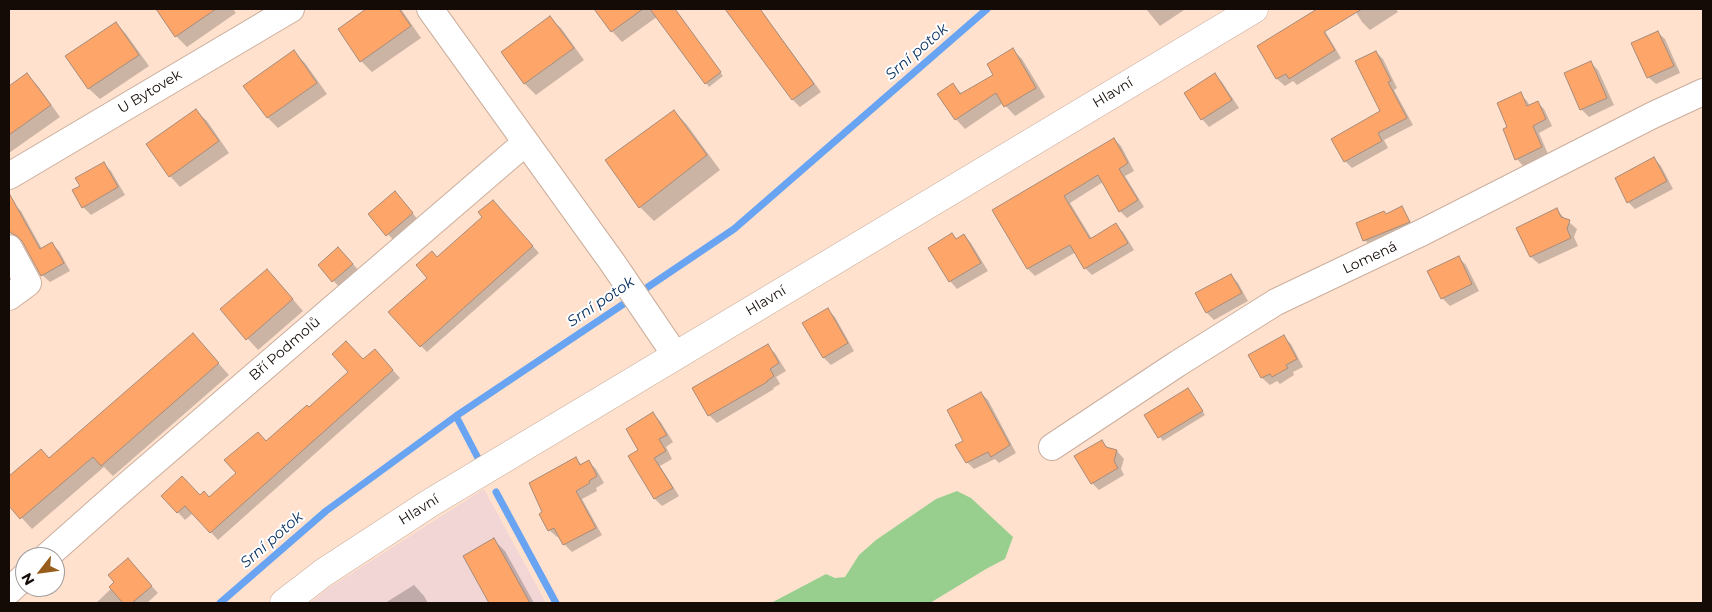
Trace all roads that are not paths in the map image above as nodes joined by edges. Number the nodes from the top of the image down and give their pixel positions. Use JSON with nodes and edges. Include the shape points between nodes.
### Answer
{"nodes":[{"id":1,"x":291,"y":9,"type":"edge"},
{"id":2,"x":430,"y":9,"type":"edge"},
{"id":3,"x":1254,"y":9,"type":"edge"},
{"id":4,"x":1703,"y":92,"type":"edge"},
{"id":5,"x":525,"y":143,"type":"junction"},
{"id":6,"x":9,"y":176,"type":"edge"},
{"id":7,"x":9,"y":248,"type":"edge"},
{"id":8,"x":9,"y":298,"type":"edge"},
{"id":9,"x":676,"y":356,"type":"junction"},
{"id":10,"x":1052,"y":448,"type":"dead end"},
{"id":11,"x":57,"y":547,"type":"edge"},
{"id":12,"x":284,"y":603,"type":"edge"}],
"edges":[{"from":1,"to":6,"type":"street","name":"U Bytovek"},
{"from":2,"to":5,"type":"street"},
{"from":3,"to":9,"type":"street","name":"Hlavní"},
{"from":4,"to":10,"type":"street","name":"Lomená","via":[[1276,302]]},
{"from":5,"to":9,"type":"street"},
{"from":5,"to":11,"type":"street","name":"Bří Podmolů"},
{"from":7,"to":8,"type":"street","via":[[28,283]]},
{"from":9,"to":12,"type":"street","name":"Hlavní","via":[[414,513],[330,568]]}]}
